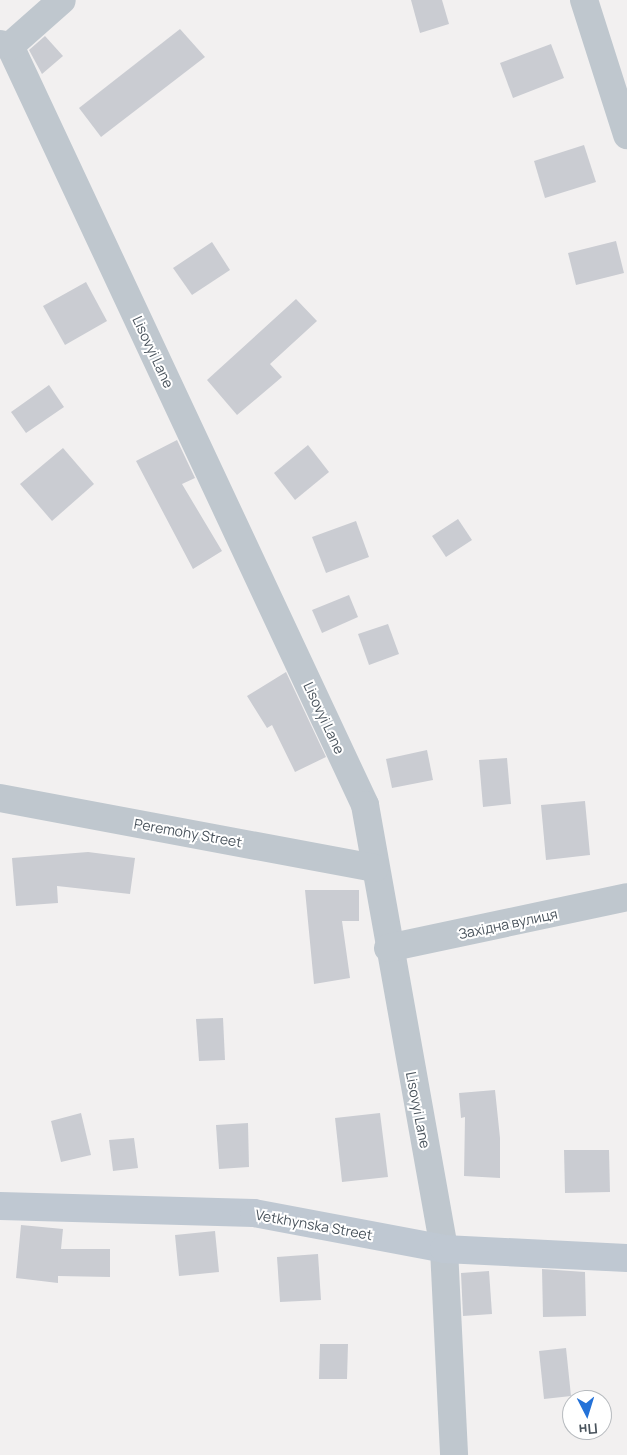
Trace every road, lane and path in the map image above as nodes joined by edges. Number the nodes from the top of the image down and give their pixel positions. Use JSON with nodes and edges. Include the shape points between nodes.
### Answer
{"nodes":[{"id":1,"x":62,"y":0,"type":"edge"},
{"id":2,"x":584,"y":0,"type":"edge"},
{"id":3,"x":5,"y":45,"type":"edge"},
{"id":4,"x":627,"y":135,"type":"edge"},
{"id":5,"x":0,"y":798,"type":"edge"},
{"id":6,"x":375,"y":868,"type":"junction"},
{"id":7,"x":627,"y":897,"type":"edge"},
{"id":8,"x":388,"y":948,"type":"junction"},
{"id":9,"x":0,"y":1206,"type":"edge"},
{"id":10,"x":444,"y":1249,"type":"junction"},
{"id":11,"x":627,"y":1258,"type":"edge"},
{"id":12,"x":454,"y":1455,"type":"edge"}],
"edges":[{"from":1,"to":3,"type":"street"},
{"from":2,"to":4,"type":"street"},
{"from":3,"to":6,"type":"street","name":"Lisovyi Lane","via":[[365,805]]},
{"from":5,"to":6,"type":"street","name":"Peremohy Street"},
{"from":6,"to":8,"type":"street","name":"Lisovyi Lane"},
{"from":7,"to":8,"type":"street","name":"Західна вулиця"},
{"from":8,"to":10,"type":"street","name":"Lisovyi Lane"},
{"from":9,"to":10,"type":"main road","name":"Vetkhynska Street","via":[[254,1213]]},
{"from":10,"to":11,"type":"main road","name":"Vetkhynska Street"},
{"from":10,"to":12,"type":"street","name":"Lisovyi Lane"}]}
